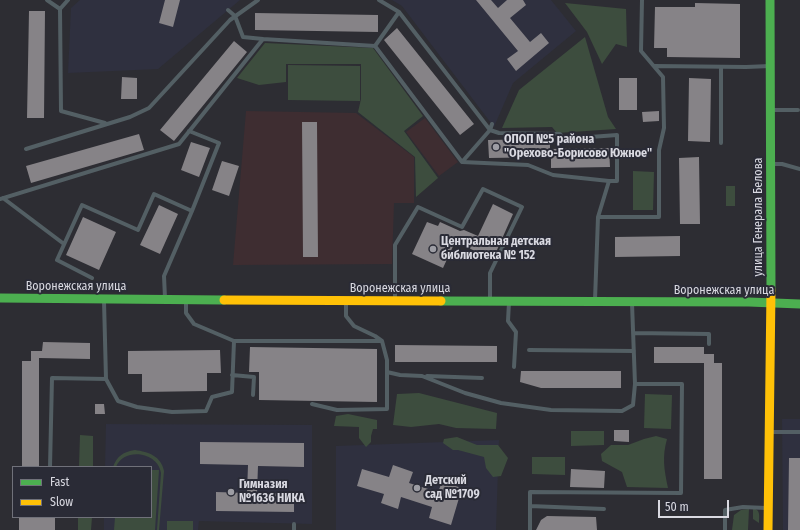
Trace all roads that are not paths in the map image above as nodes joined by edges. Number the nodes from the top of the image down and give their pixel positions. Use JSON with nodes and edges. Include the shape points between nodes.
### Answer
{"nodes":[{"id":1,"x":47,"y":0,"type":"edge"},
{"id":2,"x":68,"y":0,"type":"edge"},
{"id":3,"x":258,"y":0,"type":"edge"},
{"id":4,"x":378,"y":0,"type":"edge"},
{"id":5,"x":642,"y":0,"type":"edge"},
{"id":6,"x":770,"y":0,"type":"edge"},
{"id":7,"x":60,"y":9,"type":"junction"},
{"id":8,"x":228,"y":10,"type":"dead end"},
{"id":9,"x":399,"y":12,"type":"junction"},
{"id":10,"x":235,"y":16,"type":"junction"},
{"id":11,"x":263,"y":39,"type":"junction"},
{"id":12,"x":374,"y":46,"type":"junction"},
{"id":13,"x":655,"y":66,"type":"junction"},
{"id":14,"x":770,"y":66,"type":"junction"},
{"id":15,"x":721,"y":67,"type":"junction"},
{"id":16,"x":770,"y":110,"type":"junction"},
{"id":17,"x":798,"y":110,"type":"dead end"},
{"id":18,"x":107,"y":124,"type":"junction"},
{"id":19,"x":492,"y":124,"type":"dead end"},
{"id":20,"x":490,"y":130,"type":"junction"},
{"id":21,"x":189,"y":131,"type":"junction"},
{"id":22,"x":721,"y":143,"type":"dead end"},
{"id":23,"x":26,"y":149,"type":"dead end"},
{"id":24,"x":462,"y":162,"type":"junction"},
{"id":25,"x":770,"y":164,"type":"junction"},
{"id":26,"x":800,"y":168,"type":"edge"},
{"id":27,"x":609,"y":181,"type":"junction"},
{"id":28,"x":1,"y":199,"type":"edge"},
{"id":29,"x":192,"y":211,"type":"junction"},
{"id":30,"x":598,"y":217,"type":"junction"},
{"id":31,"x":64,"y":244,"type":"junction"},
{"id":32,"x":92,"y":278,"type":"dead end"},
{"id":33,"x":0,"y":298,"type":"edge"},
{"id":34,"x":164,"y":299,"type":"junction"},
{"id":35,"x":104,"y":300,"type":"junction"},
{"id":36,"x":186,"y":300,"type":"junction"},
{"id":37,"x":346,"y":301,"type":"junction"},
{"id":38,"x":395,"y":301,"type":"junction"},
{"id":39,"x":490,"y":302,"type":"junction"},
{"id":40,"x":509,"y":302,"type":"junction"},
{"id":41,"x":595,"y":302,"type":"junction"},
{"id":42,"x":632,"y":303,"type":"junction"},
{"id":43,"x":771,"y":303,"type":"junction"},
{"id":44,"x":800,"y":304,"type":"edge"},
{"id":45,"x":633,"y":333,"type":"junction"},
{"id":46,"x":234,"y":341,"type":"junction"},
{"id":47,"x":382,"y":341,"type":"junction"},
{"id":48,"x":709,"y":344,"type":"dead end"},
{"id":49,"x":529,"y":350,"type":"dead end"},
{"id":50,"x":634,"y":351,"type":"junction"},
{"id":51,"x":514,"y":367,"type":"dead end"},
{"id":52,"x":387,"y":372,"type":"junction"},
{"id":53,"x":232,"y":375,"type":"junction"},
{"id":54,"x":422,"y":376,"type":"junction"},
{"id":55,"x":482,"y":378,"type":"dead end"},
{"id":56,"x":106,"y":379,"type":"junction"},
{"id":57,"x":635,"y":384,"type":"junction"},
{"id":58,"x":253,"y":395,"type":"dead end"},
{"id":59,"x":312,"y":404,"type":"dead end"},
{"id":60,"x":769,"y":432,"type":"junction"},
{"id":61,"x":800,"y":432,"type":"edge"},
{"id":62,"x":50,"y":466,"type":"edge"},
{"id":63,"x":530,"y":506,"type":"junction"},
{"id":64,"x":768,"y":508,"type":"junction"},
{"id":65,"x":604,"y":509,"type":"dead end"},
{"id":66,"x":294,"y":524,"type":"dead end"},
{"id":67,"x":294,"y":530,"type":"edge"},
{"id":68,"x":530,"y":530,"type":"edge"},
{"id":69,"x":725,"y":530,"type":"edge"},
{"id":70,"x":768,"y":530,"type":"edge"}],
"edges":[{"from":1,"to":7,"type":"lane"},
{"from":2,"to":7,"type":"lane"},
{"from":3,"to":10,"type":"lane"},
{"from":4,"to":9,"type":"lane"},
{"from":5,"to":13,"type":"lane","via":[[641,51]]},
{"from":6,"to":14,"type":"street","name":"улица Генерала Белова"},
{"from":7,"to":18,"type":"lane","via":[[61,111]]},
{"from":8,"to":10,"type":"lane"},
{"from":9,"to":12,"type":"lane"},
{"from":9,"to":20,"type":"lane"},
{"from":10,"to":11,"type":"lane","via":[[243,37]]},
{"from":10,"to":18,"type":"lane","via":[[149,108]]},
{"from":11,"to":12,"type":"lane"},
{"from":11,"to":21,"type":"lane"},
{"from":12,"to":24,"type":"lane"},
{"from":13,"to":15,"type":"lane"},
{"from":13,"to":30,"type":"lane","via":[[663,77],[664,128],[660,150],[659,217]]},
{"from":14,"to":15,"type":"lane"},
{"from":14,"to":16,"type":"street","name":"улица Генерала Белова"},
{"from":15,"to":22,"type":"lane"},
{"from":16,"to":17,"type":"lane"},
{"from":16,"to":25,"type":"street","name":"улица Генерала Белова"},
{"from":18,"to":23,"type":"lane"},
{"from":19,"to":20,"type":"lane"},
{"from":20,"to":24,"type":"lane"},
{"from":20,"to":27,"type":"lane","via":[[499,133],[560,134],[564,139],[617,136],[617,181]]},
{"from":21,"to":28,"type":"lane","via":[[179,144]]},
{"from":21,"to":29,"type":"lane","via":[[219,143]]},
{"from":24,"to":27,"type":"lane","via":[[528,165],[553,175]]},
{"from":25,"to":26,"type":"lane"},
{"from":25,"to":43,"type":"street","name":"улица Генерала Белова"},
{"from":27,"to":30,"type":"lane"},
{"from":28,"to":31,"type":"lane"},
{"from":29,"to":31,"type":"lane","via":[[154,194],[138,230],[82,205]]},
{"from":29,"to":34,"type":"lane","via":[[164,276]]},
{"from":30,"to":41,"type":"lane"},
{"from":31,"to":32,"type":"lane","via":[[57,260]]},
{"from":33,"to":35,"type":"street","name":"Воронежская улица"},
{"from":34,"to":35,"type":"street","name":"Воронежская улица"},
{"from":34,"to":36,"type":"street","name":"Воронежская улица"},
{"from":35,"to":56,"type":"lane"},
{"from":36,"to":37,"type":"street","name":"Воронежская улица"},
{"from":36,"to":46,"type":"lane","via":[[186,313],[194,324]]},
{"from":37,"to":38,"type":"street","name":"Воронежская улица"},
{"from":37,"to":47,"type":"lane","via":[[346,316],[354,326]]},
{"from":38,"to":39,"type":"street","name":"Воронежская улица"},
{"from":38,"to":39,"type":"lane","via":[[395,245],[418,207],[462,227],[483,189],[522,207],[490,273]]},
{"from":39,"to":40,"type":"street","name":"Воронежская улица"},
{"from":40,"to":41,"type":"street","name":"Воронежская улица"},
{"from":40,"to":51,"type":"lane","via":[[508,321],[516,332]]},
{"from":41,"to":42,"type":"street","name":"Воронежская улица"},
{"from":42,"to":43,"type":"street","name":"Воронежская улица"},
{"from":42,"to":45,"type":"lane"},
{"from":43,"to":44,"type":"street","name":"Воронежская улица"},
{"from":43,"to":60,"type":"street","name":"улица Генерала Белова"},
{"from":45,"to":48,"type":"lane","via":[[709,334]]},
{"from":45,"to":50,"type":"lane"},
{"from":46,"to":47,"type":"lane"},
{"from":46,"to":53,"type":"lane"},
{"from":47,"to":52,"type":"lane"},
{"from":49,"to":50,"type":"lane"},
{"from":50,"to":57,"type":"lane"},
{"from":52,"to":54,"type":"lane"},
{"from":52,"to":59,"type":"lane","via":[[386,409],[337,410]]},
{"from":53,"to":56,"type":"lane","via":[[232,392],[212,397],[206,411],[172,412],[118,401]]},
{"from":53,"to":58,"type":"lane","via":[[254,377]]},
{"from":54,"to":55,"type":"lane"},
{"from":54,"to":57,"type":"lane","via":[[465,393],[501,403],[551,410],[622,411],[633,405]]},
{"from":56,"to":62,"type":"lane","via":[[52,378]]},
{"from":57,"to":63,"type":"lane","via":[[682,384],[680,493],[530,492]]},
{"from":60,"to":61,"type":"lane"},
{"from":60,"to":64,"type":"street","name":"улица Генерала Белова"},
{"from":63,"to":65,"type":"lane"},
{"from":63,"to":68,"type":"lane"},
{"from":64,"to":69,"type":"lane","via":[[743,507],[725,510]]},
{"from":64,"to":70,"type":"street","name":"улица Генерала Белова"},
{"from":66,"to":67,"type":"lane"}]}
